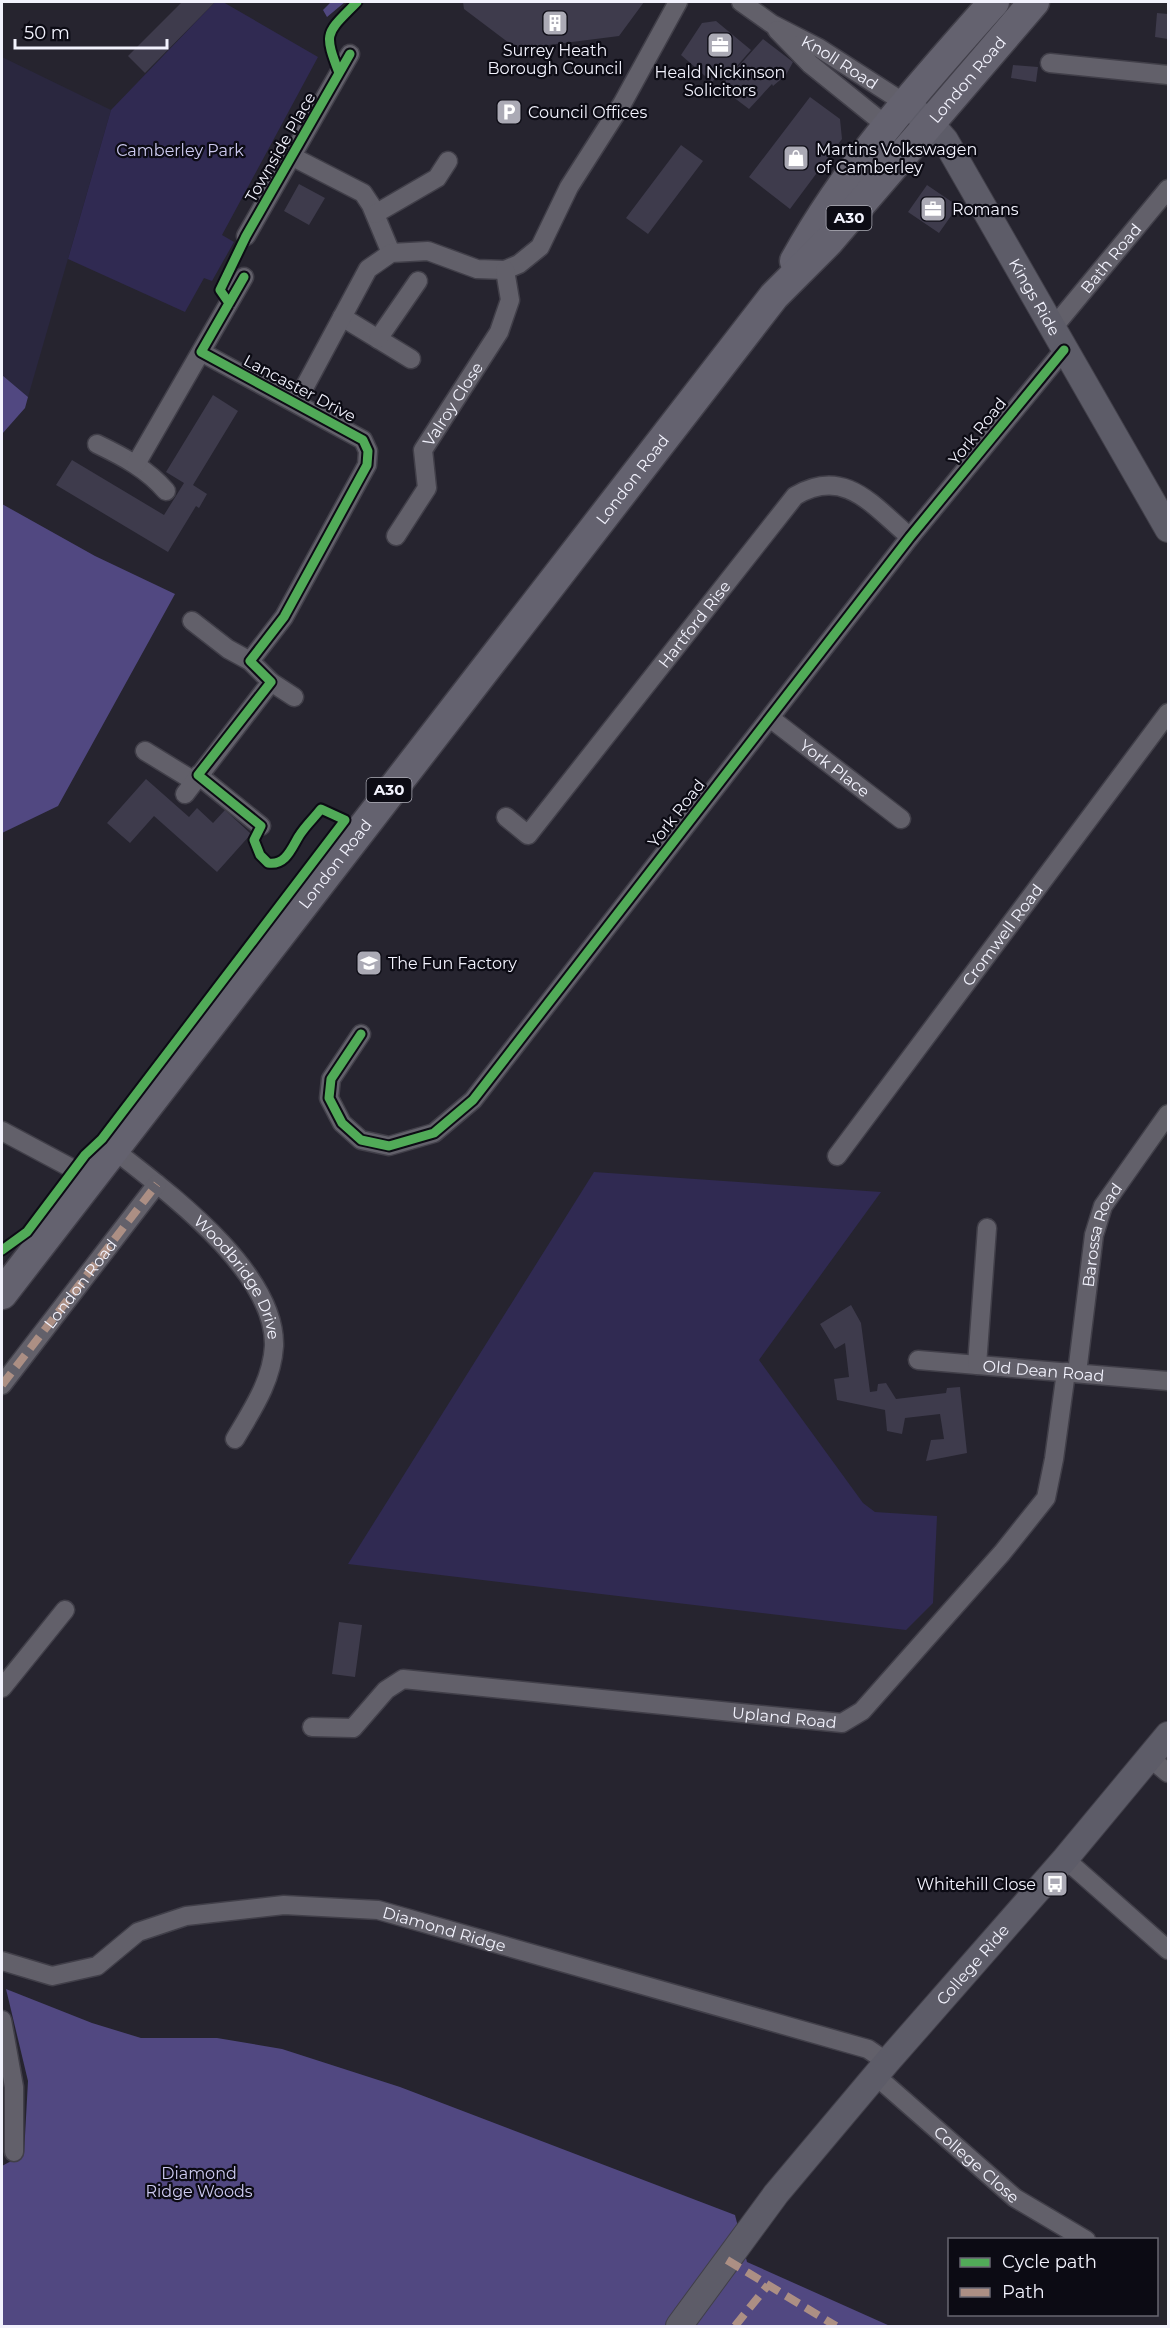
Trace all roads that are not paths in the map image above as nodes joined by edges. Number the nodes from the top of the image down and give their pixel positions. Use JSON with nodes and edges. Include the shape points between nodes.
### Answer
{"nodes":[{"id":1,"x":678,"y":2,"type":"edge"},
{"id":2,"x":741,"y":2,"type":"edge"},
{"id":3,"x":994,"y":2,"type":"edge"},
{"id":4,"x":1034,"y":2,"type":"edge"},
{"id":5,"x":772,"y":24,"type":"junction"},
{"id":6,"x":350,"y":54,"type":"dead end"},
{"id":7,"x":1050,"y":63,"type":"dead end"},
{"id":8,"x":1168,"y":75,"type":"edge"},
{"id":9,"x":897,"y":116,"type":"junction"},
{"id":10,"x":923,"y":133,"type":"junction"},
{"id":11,"x":293,"y":157,"type":"junction"},
{"id":12,"x":448,"y":161,"type":"dead end"},
{"id":13,"x":1168,"y":189,"type":"edge"},
{"id":14,"x":375,"y":214,"type":"junction"},
{"id":15,"x":246,"y":236,"type":"dead end"},
{"id":16,"x":391,"y":253,"type":"junction"},
{"id":17,"x":505,"y":270,"type":"junction"},
{"id":18,"x":243,"y":277,"type":"dead end"},
{"id":19,"x":418,"y":281,"type":"dead end"},
{"id":20,"x":779,"y":290,"type":"junction"},
{"id":21,"x":342,"y":317,"type":"junction"},
{"id":22,"x":378,"y":339,"type":"junction"},
{"id":23,"x":1058,"y":339,"type":"junction"},
{"id":24,"x":201,"y":352,"type":"junction"},
{"id":25,"x":411,"y":359,"type":"dead end"},
{"id":26,"x":296,"y":403,"type":"junction"},
{"id":27,"x":97,"y":444,"type":"dead end"},
{"id":28,"x":136,"y":464,"type":"junction"},
{"id":29,"x":166,"y":491,"type":"dead end"},
{"id":30,"x":1168,"y":529,"type":"edge"},
{"id":31,"x":396,"y":536,"type":"dead end"},
{"id":32,"x":910,"y":537,"type":"junction"},
{"id":33,"x":192,"y":621,"type":"dead end"},
{"id":34,"x":250,"y":661,"type":"junction"},
{"id":35,"x":271,"y":682,"type":"junction"},
{"id":36,"x":294,"y":697,"type":"dead end"},
{"id":37,"x":1168,"y":713,"type":"edge"},
{"id":38,"x":770,"y":718,"type":"junction"},
{"id":39,"x":145,"y":751,"type":"dead end"},
{"id":40,"x":192,"y":783,"type":"junction"},
{"id":41,"x":506,"y":817,"type":"dead end"},
{"id":42,"x":901,"y":819,"type":"dead end"},
{"id":43,"x":261,"y":826,"type":"dead end"},
{"id":44,"x":361,"y":1034,"type":"dead end"},
{"id":45,"x":1168,"y":1114,"type":"edge"},
{"id":46,"x":2,"y":1131,"type":"edge"},
{"id":47,"x":113,"y":1149,"type":"junction"},
{"id":48,"x":837,"y":1156,"type":"dead end"},
{"id":49,"x":90,"y":1178,"type":"junction"},
{"id":50,"x":157,"y":1184,"type":"junction"},
{"id":51,"x":987,"y":1228,"type":"dead end"},
{"id":52,"x":2,"y":1294,"type":"edge"},
{"id":53,"x":918,"y":1360,"type":"dead end"},
{"id":54,"x":977,"y":1365,"type":"junction"},
{"id":55,"x":1072,"y":1372,"type":"junction"},
{"id":56,"x":1168,"y":1381,"type":"edge"},
{"id":57,"x":2,"y":1385,"type":"edge"},
{"id":58,"x":236,"y":1439,"type":"dead end"},
{"id":59,"x":65,"y":1610,"type":"dead end"},
{"id":60,"x":2,"y":1688,"type":"edge"},
{"id":61,"x":312,"y":1727,"type":"dead end"},
{"id":62,"x":353,"y":1728,"type":"junction"},
{"id":63,"x":372,"y":1732,"type":"dead end"},
{"id":64,"x":1168,"y":1735,"type":"edge"},
{"id":65,"x":1159,"y":1765,"type":"edge"},
{"id":66,"x":1065,"y":1859,"type":"junction"},
{"id":67,"x":1168,"y":1950,"type":"edge"},
{"id":68,"x":2,"y":1961,"type":"edge"},
{"id":69,"x":2,"y":2020,"type":"edge"},
{"id":70,"x":881,"y":2069,"type":"junction"},
{"id":71,"x":14,"y":2152,"type":"dead end"},
{"id":72,"x":1083,"y":2238,"type":"edge"},
{"id":73,"x":679,"y":2326,"type":"edge"}],
"edges":[{"from":1,"to":17,"type":"street","via":[[622,104],[569,188],[540,247]]},
{"from":2,"to":5,"type":"street","name":"Knoll Road"},
{"from":3,"to":9,"type":"main road","name":"London Road","number":"A30"},
{"from":4,"to":10,"type":"main road","name":"London Road","number":"A30"},
{"from":5,"to":9,"type":"street","name":"Knoll Road","via":[[819,48]]},
{"from":5,"to":9,"type":"street","name":"Knoll Road","via":[[794,50]]},
{"from":6,"to":11,"type":"street","name":"Townside Place"},
{"from":7,"to":8,"type":"street"},
{"from":9,"to":10,"type":"street","name":"Kings Ride"},
{"from":9,"to":20,"type":"main road","name":"London Road","number":"A30","via":[[846,180]]},
{"from":10,"to":20,"type":"main road","name":"London Road","number":"A30","via":[[828,242]]},
{"from":10,"to":23,"type":"street","name":"Kings Ride","via":[[955,159]]},
{"from":11,"to":14,"type":"street","name":"Townside Place","via":[[363,193]]},
{"from":11,"to":15,"type":"street","name":"Townside Place"},
{"from":12,"to":14,"type":"street","via":[[437,178]]},
{"from":13,"to":23,"type":"street","name":"Bath Road"},
{"from":14,"to":16,"type":"street","name":"Townside Place"},
{"from":16,"to":17,"type":"street","via":[[428,251],[477,269]]},
{"from":16,"to":21,"type":"street","via":[[368,269]]},
{"from":17,"to":31,"type":"street","name":"Valroy Close","via":[[510,300],[499,332],[423,450],[427,488]]},
{"from":18,"to":24,"type":"street"},
{"from":19,"to":22,"type":"street"},
{"from":20,"to":47,"type":"main road","name":"London Road","number":"A30"},
{"from":21,"to":22,"type":"street"},
{"from":21,"to":26,"type":"street"},
{"from":22,"to":25,"type":"street"},
{"from":23,"to":30,"type":"street","name":"Kings Ride"},
{"from":23,"to":32,"type":"street","name":"York Road"},
{"from":24,"to":26,"type":"street","name":"Lancaster Drive"},
{"from":24,"to":28,"type":"street"},
{"from":26,"to":34,"type":"street","name":"Lancaster Drive","via":[[363,440],[368,451],[367,465],[284,617]]},
{"from":27,"to":28,"type":"street"},
{"from":28,"to":29,"type":"street"},
{"from":32,"to":38,"type":"street","name":"York Road"},
{"from":32,"to":41,"type":"street","name":"Hartford Rise","via":[[856,491],[830,484],[812,486],[795,496],[528,835]]},
{"from":33,"to":34,"type":"street"},
{"from":34,"to":35,"type":"street"},
{"from":35,"to":36,"type":"street"},
{"from":35,"to":40,"type":"street"},
{"from":37,"to":48,"type":"street","name":"Cromwell Road"},
{"from":38,"to":42,"type":"street","name":"York Place"},
{"from":38,"to":44,"type":"street","name":"York Road","via":[[473,1100],[455,1118],[434,1133],[389,1146],[360,1140],[342,1123],[329,1098],[332,1079]]},
{"from":39,"to":40,"type":"street"},
{"from":40,"to":43,"type":"street"},
{"from":45,"to":55,"type":"street","name":"Barossa Road","via":[[1103,1206],[1094,1235]]},
{"from":46,"to":49,"type":"street"},
{"from":47,"to":49,"type":"main road","name":"London Road","number":"A30"},
{"from":47,"to":50,"type":"street","name":"Woodbridge Drive"},
{"from":49,"to":52,"type":"main road","name":"London Road","number":"A30"},
{"from":50,"to":57,"type":"street","name":"London Road"},
{"from":50,"to":58,"type":"street","name":"Woodbridge Drive","via":[[200,1220],[236,1260],[265,1304],[274,1346],[266,1384]]},
{"from":51,"to":54,"type":"street"},
{"from":53,"to":54,"type":"street","name":"Old Dean Road"},
{"from":54,"to":55,"type":"street","name":"Old Dean Road"},
{"from":55,"to":56,"type":"street","name":"Old Dean Road"},
{"from":55,"to":62,"type":"street","name":"Upland Road","via":[[1046,1498],[862,1711],[842,1723],[403,1679],[386,1690]]},
{"from":59,"to":60,"type":"street"},
{"from":61,"to":62,"type":"street"},
{"from":62,"to":63,"type":"street"},
{"from":64,"to":65,"type":"street","name":"College Ride"},
{"from":65,"to":66,"type":"street","name":"College Ride"},
{"from":66,"to":67,"type":"street"},
{"from":66,"to":70,"type":"street","name":"College Ride"},
{"from":68,"to":70,"type":"street","name":"Diamond Ridge","via":[[52,1976],[97,1966],[138,1932],[186,1916],[284,1905],[378,1910],[868,2049]]},
{"from":69,"to":71,"type":"street","via":[[14,2087]]},
{"from":70,"to":72,"type":"street","name":"College Close","via":[[1015,2198]]},
{"from":70,"to":73,"type":"street","name":"College Ride","via":[[776,2194]]}]}
